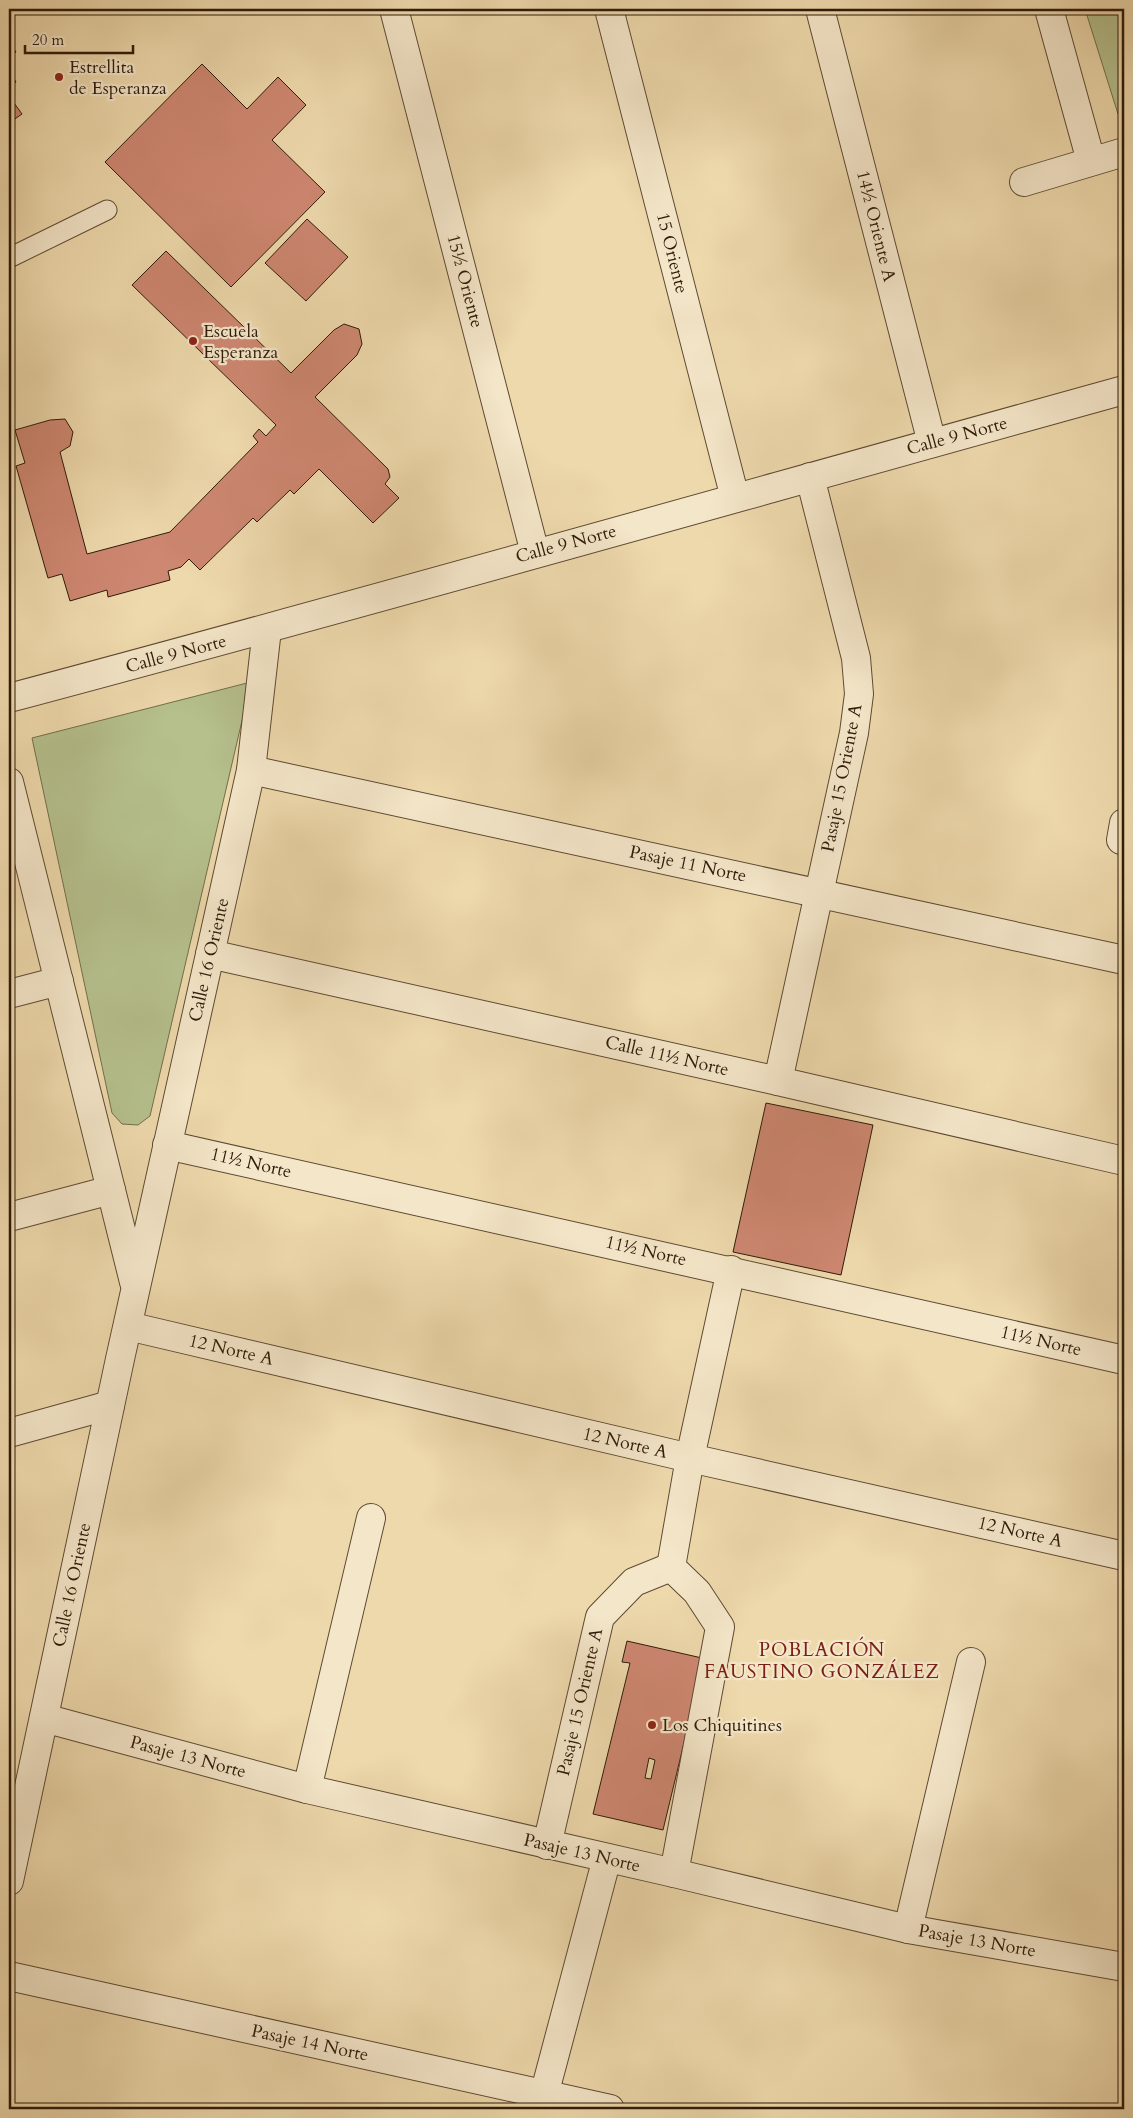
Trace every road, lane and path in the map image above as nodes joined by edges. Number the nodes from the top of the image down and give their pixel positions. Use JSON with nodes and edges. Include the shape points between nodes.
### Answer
{"nodes":[{"id":1,"x":394,"y":9,"type":"edge"},
{"id":2,"x":609,"y":9,"type":"edge"},
{"id":3,"x":820,"y":9,"type":"edge"},
{"id":4,"x":1050,"y":9,"type":"edge"},
{"id":5,"x":1124,"y":152,"type":"edge"},
{"id":6,"x":1092,"y":161,"type":"junction"},
{"id":7,"x":1024,"y":182,"type":"dead end"},
{"id":8,"x":107,"y":210,"type":"dead end"},
{"id":9,"x":9,"y":258,"type":"edge"},
{"id":10,"x":1124,"y":390,"type":"edge"},
{"id":11,"x":932,"y":443,"type":"junction"},
{"id":12,"x":810,"y":477,"type":"junction"},
{"id":13,"x":735,"y":498,"type":"junction"},
{"id":14,"x":535,"y":553,"type":"junction"},
{"id":15,"x":267,"y":629,"type":"junction"},
{"id":16,"x":9,"y":698,"type":"edge"},
{"id":17,"x":251,"y":770,"type":"junction"},
{"id":18,"x":9,"y":782,"type":"edge"},
{"id":19,"x":819,"y":892,"type":"junction"},
{"id":20,"x":210,"y":954,"type":"junction"},
{"id":21,"x":1124,"y":960,"type":"edge"},
{"id":22,"x":59,"y":981,"type":"junction"},
{"id":23,"x":9,"y":994,"type":"edge"},
{"id":24,"x":778,"y":1081,"type":"junction"},
{"id":25,"x":167,"y":1145,"type":"junction"},
{"id":26,"x":1124,"y":1161,"type":"edge"},
{"id":27,"x":111,"y":1190,"type":"junction"},
{"id":28,"x":9,"y":1217,"type":"edge"},
{"id":29,"x":731,"y":1270,"type":"junction"},
{"id":30,"x":135,"y":1289,"type":"junction"},
{"id":31,"x":128,"y":1326,"type":"junction"},
{"id":32,"x":1124,"y":1360,"type":"edge"},
{"id":33,"x":110,"y":1405,"type":"junction"},
{"id":34,"x":9,"y":1433,"type":"edge"},
{"id":35,"x":690,"y":1458,"type":"junction"},
{"id":36,"x":371,"y":1518,"type":"dead end"},
{"id":37,"x":1124,"y":1556,"type":"edge"},
{"id":38,"x":671,"y":1567,"type":"junction"},
{"id":39,"x":971,"y":1662,"type":"dead end"},
{"id":40,"x":44,"y":1718,"type":"junction"},
{"id":41,"x":307,"y":1789,"type":"junction"},
{"id":42,"x":547,"y":1845,"type":"junction"},
{"id":43,"x":607,"y":1858,"type":"junction"},
{"id":44,"x":10,"y":1870,"type":"edge"},
{"id":45,"x":674,"y":1873,"type":"junction"},
{"id":46,"x":908,"y":1929,"type":"junction"},
{"id":47,"x":1124,"y":1967,"type":"edge"},
{"id":48,"x":9,"y":1976,"type":"edge"},
{"id":49,"x":544,"y":2095,"type":"junction"},
{"id":50,"x":511,"y":2099,"type":"edge"},
{"id":51,"x":610,"y":2109,"type":"edge"}],
"edges":[{"from":1,"to":14,"type":"street","name":"15½ Oriente"},
{"from":2,"to":13,"type":"street","name":"15 Oriente"},
{"from":3,"to":11,"type":"street","name":"14½ Oriente A"},
{"from":4,"to":6,"type":"street"},
{"from":5,"to":6,"type":"street"},
{"from":6,"to":7,"type":"street"},
{"from":8,"to":9,"type":"lane"},
{"from":10,"to":11,"type":"street","name":"Calle 9 Norte"},
{"from":11,"to":12,"type":"street","name":"Calle 9 Norte"},
{"from":12,"to":13,"type":"street","name":"Calle 9 Norte"},
{"from":12,"to":19,"type":"street","name":"Pasaje 15 Oriente A","via":[[856,658],[860,694]]},
{"from":13,"to":14,"type":"street","name":"Calle 9 Norte"},
{"from":14,"to":15,"type":"street","name":"Calle 9 Norte"},
{"from":15,"to":16,"type":"street","name":"Calle 9 Norte"},
{"from":15,"to":17,"type":"street","name":"Calle 16 Oriente"},
{"from":17,"to":19,"type":"street","name":"Pasaje 11 Norte"},
{"from":17,"to":20,"type":"street","name":"Calle 16 Oriente"},
{"from":18,"to":22,"type":"street","name":"Calle 16 Oriente"},
{"from":19,"to":21,"type":"street","name":"Pasaje 11 Norte"},
{"from":19,"to":24,"type":"street","name":"Pasaje 15 Oriente A"},
{"from":20,"to":24,"type":"street","name":"Calle 11½ Norte"},
{"from":20,"to":25,"type":"street","name":"Calle 16 Oriente"},
{"from":22,"to":23,"type":"street"},
{"from":22,"to":27,"type":"street","name":"Calle 16 Oriente"},
{"from":24,"to":26,"type":"street","name":"Calle 11½ Norte"},
{"from":25,"to":29,"type":"street","name":"11½ Norte"},
{"from":25,"to":30,"type":"street","name":"Calle 16 Oriente"},
{"from":27,"to":28,"type":"street"},
{"from":27,"to":30,"type":"street","name":"Calle 16 Oriente"},
{"from":29,"to":32,"type":"street","name":"11½ Norte"},
{"from":29,"to":35,"type":"street"},
{"from":30,"to":31,"type":"street","name":"Calle 16 Oriente"},
{"from":31,"to":33,"type":"street","name":"Calle 16 Oriente"},
{"from":31,"to":35,"type":"street","name":"12 Norte A"},
{"from":33,"to":34,"type":"street"},
{"from":33,"to":40,"type":"street","name":"Calle 16 Oriente"},
{"from":35,"to":37,"type":"street","name":"12 Norte A"},
{"from":35,"to":38,"type":"street"},
{"from":36,"to":41,"type":"street"},
{"from":38,"to":42,"type":"street","name":"Pasaje 15 Oriente A","via":[[634,1582],[600,1617]]},
{"from":38,"to":45,"type":"street","via":[[697,1592],[720,1627]]},
{"from":39,"to":46,"type":"street"},
{"from":40,"to":41,"type":"street","name":"Pasaje 13 Norte"},
{"from":40,"to":44,"type":"street","name":"Calle 16 Oriente"},
{"from":41,"to":42,"type":"street","name":"Pasaje 13 Norte"},
{"from":42,"to":43,"type":"street","name":"Pasaje 13 Norte"},
{"from":43,"to":45,"type":"street","name":"Pasaje 13 Norte"},
{"from":43,"to":49,"type":"street"},
{"from":45,"to":46,"type":"street","name":"Pasaje 13 Norte"},
{"from":46,"to":47,"type":"street","name":"Pasaje 13 Norte"},
{"from":48,"to":50,"type":"street","name":"Pasaje 14 Norte"},
{"from":49,"to":50,"type":"street","name":"Pasaje 14 Norte"},
{"from":49,"to":51,"type":"street","name":"Pasaje 14 Norte"}]}
